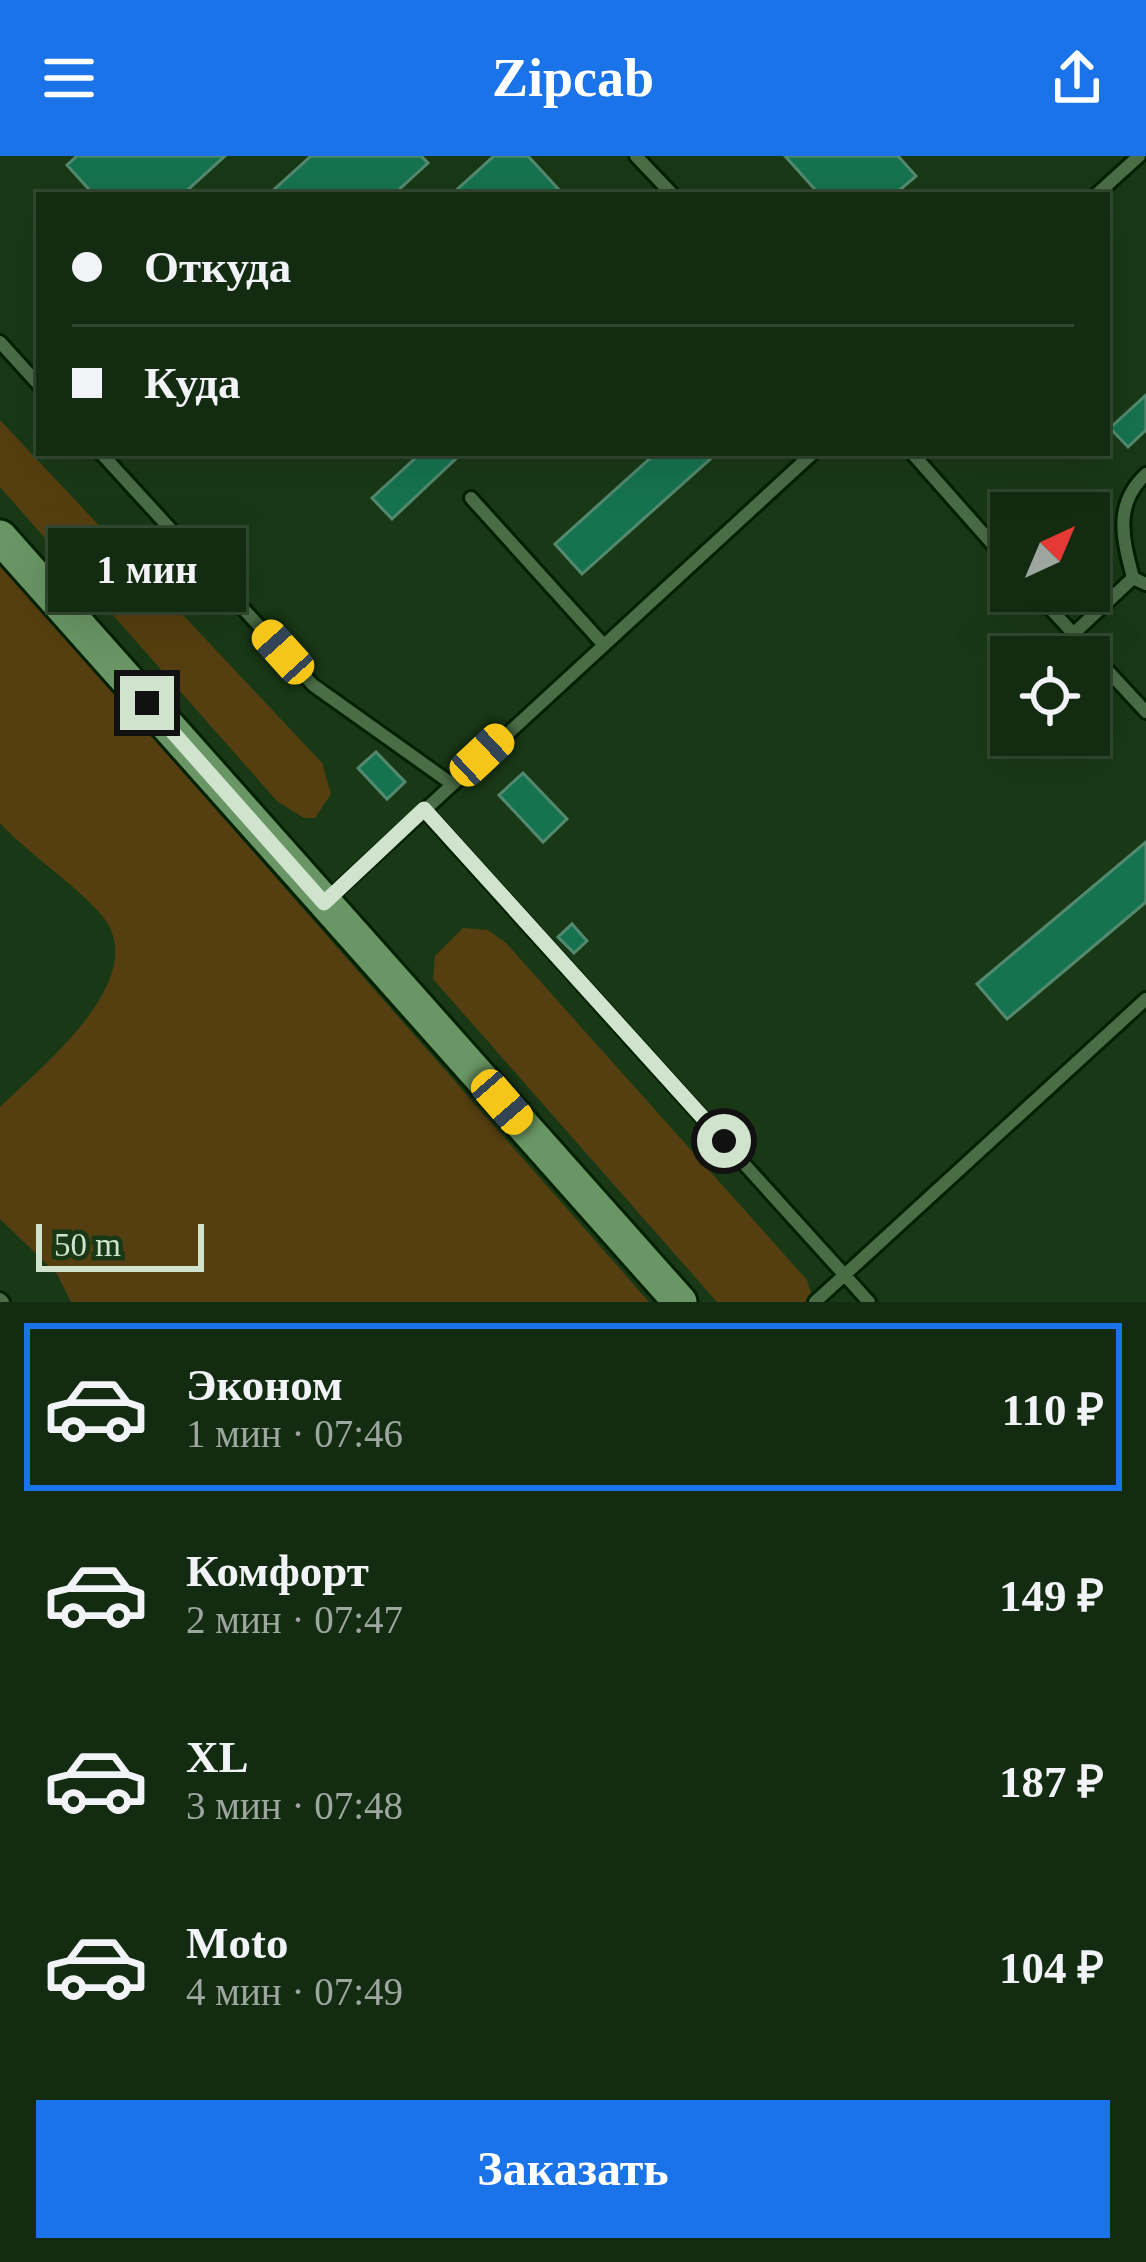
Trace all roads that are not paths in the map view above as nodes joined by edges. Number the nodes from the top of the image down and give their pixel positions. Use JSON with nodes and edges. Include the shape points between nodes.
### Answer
{"nodes":[{"id":1,"x":636,"y":156,"type":"edge"},
{"id":2,"x":1139,"y":156,"type":"edge"},
{"id":3,"x":670,"y":192,"type":"edge"},
{"id":4,"x":1099,"y":192,"type":"edge"},
{"id":5,"x":0,"y":342,"type":"edge"},
{"id":6,"x":36,"y":382,"type":"edge"},
{"id":7,"x":104,"y":456,"type":"edge"},
{"id":8,"x":810,"y":456,"type":"edge"},
{"id":9,"x":915,"y":456,"type":"edge"},
{"id":10,"x":1146,"y":474,"type":"edge"},
{"id":11,"x":471,"y":498,"type":"dead end"},
{"id":12,"x":0,"y":537,"type":"edge"},
{"id":13,"x":990,"y":541,"type":"edge"},
{"id":14,"x":1140,"y":581,"type":"edge"},
{"id":15,"x":1052,"y":612,"type":"edge"},
{"id":16,"x":1072,"y":635,"type":"junction"},
{"id":17,"x":602,"y":643,"type":"junction"},
{"id":18,"x":1146,"y":712,"type":"edge"},
{"id":19,"x":452,"y":784,"type":"junction"},
{"id":20,"x":424,"y":809,"type":"junction"},
{"id":21,"x":324,"y":903,"type":"junction"},
{"id":22,"x":1146,"y":999,"type":"edge"},
{"id":23,"x":844,"y":1274,"type":"junction"},
{"id":24,"x":680,"y":1302,"type":"edge"},
{"id":25,"x":815,"y":1302,"type":"edge"},
{"id":26,"x":869,"y":1302,"type":"edge"}],
"edges":[{"from":1,"to":3,"type":"lane"},
{"from":2,"to":4,"type":"lane"},
{"from":5,"to":6,"type":"lane"},
{"from":7,"to":19,"type":"lane","via":[[313,685]]},
{"from":8,"to":17,"type":"lane"},
{"from":9,"to":13,"type":"lane"},
{"from":10,"to":14,"type":"lane","via":[[1123,507],[1121,532]]},
{"from":11,"to":17,"type":"lane"},
{"from":12,"to":21,"type":"main road"},
{"from":14,"to":16,"type":"lane"},
{"from":15,"to":16,"type":"lane"},
{"from":16,"to":18,"type":"lane"},
{"from":17,"to":19,"type":"lane"},
{"from":19,"to":20,"type":"lane"},
{"from":20,"to":21,"type":"lane"},
{"from":20,"to":23,"type":"lane"},
{"from":21,"to":24,"type":"main road"},
{"from":22,"to":23,"type":"lane"},
{"from":23,"to":25,"type":"lane"},
{"from":23,"to":26,"type":"lane"}]}
